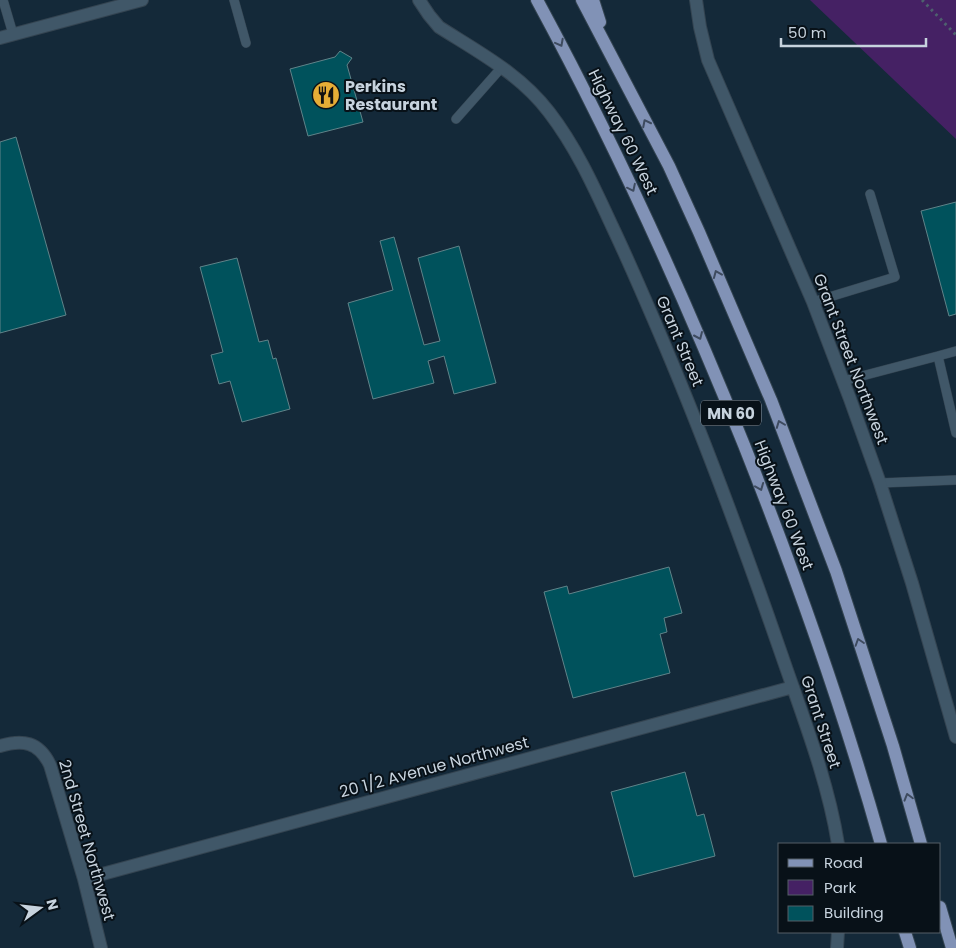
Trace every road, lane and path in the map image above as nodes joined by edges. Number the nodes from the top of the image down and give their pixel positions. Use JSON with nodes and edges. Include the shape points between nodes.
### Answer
{"nodes":[{"id":1,"x":3,"y":0,"type":"edge"},
{"id":2,"x":142,"y":0,"type":"edge"},
{"id":3,"x":234,"y":0,"type":"edge"},
{"id":4,"x":419,"y":0,"type":"edge"},
{"id":5,"x":537,"y":0,"type":"edge"},
{"id":6,"x":582,"y":0,"type":"edge"},
{"id":7,"x":593,"y":0,"type":"edge"},
{"id":8,"x":696,"y":0,"type":"edge"},
{"id":9,"x":922,"y":0,"type":"edge"},
{"id":10,"x":14,"y":34,"type":"junction"},
{"id":11,"x":956,"y":35,"type":"edge"},
{"id":12,"x":0,"y":38,"type":"edge"},
{"id":13,"x":246,"y":43,"type":"dead end"},
{"id":14,"x":610,"y":53,"type":"junction"},
{"id":15,"x":502,"y":67,"type":"junction"},
{"id":16,"x":456,"y":119,"type":"dead end"},
{"id":17,"x":870,"y":194,"type":"dead end"},
{"id":18,"x":813,"y":302,"type":"junction"},
{"id":19,"x":956,"y":351,"type":"edge"},
{"id":20,"x":938,"y":356,"type":"junction"},
{"id":21,"x":844,"y":382,"type":"junction"},
{"id":22,"x":956,"y":433,"type":"edge"},
{"id":23,"x":956,"y":480,"type":"edge"},
{"id":24,"x":880,"y":483,"type":"junction"},
{"id":25,"x":793,"y":687,"type":"junction"},
{"id":26,"x":956,"y":737,"type":"edge"},
{"id":27,"x":0,"y":746,"type":"edge"},
{"id":28,"x":838,"y":843,"type":"edge"},
{"id":29,"x":881,"y":843,"type":"edge"},
{"id":30,"x":922,"y":843,"type":"edge"},
{"id":31,"x":84,"y":879,"type":"junction"},
{"id":32,"x":941,"y":910,"type":"edge"},
{"id":33,"x":838,"y":933,"type":"edge"},
{"id":34,"x":905,"y":933,"type":"edge"},
{"id":35,"x":101,"y":948,"type":"edge"},
{"id":36,"x":837,"y":948,"type":"edge"},
{"id":37,"x":910,"y":948,"type":"edge"},
{"id":38,"x":952,"y":948,"type":"edge"}],
"edges":[{"from":1,"to":10,"type":"lane"},
{"from":2,"to":10,"type":"street"},
{"from":3,"to":13,"type":"lane"},
{"from":4,"to":15,"type":"street","name":"Grant Street","via":[[439,27]]},
{"from":5,"to":29,"type":"main road","name":"Highway 60 West","number":"MN 60","one_way":true,"via":[[644,212],[711,364],[774,520],[829,676]]},
{"from":6,"to":14,"type":"main road","name":"Highway 60 West","number":"MN 60"},
{"from":7,"to":14,"type":"main road"},
{"from":8,"to":18,"type":"street","name":"Grant Street Northwest","via":[[708,60]]},
{"from":9,"to":11,"type":"path"},
{"from":10,"to":12,"type":"street"},
{"from":30,"to":14,"type":"main road","name":"Highway 60 West","number":"MN 60","one_way":true,"via":[[836,571],[771,400],[669,166]]},
{"from":15,"to":16,"type":"lane"},
{"from":15,"to":25,"type":"street","name":"Grant Street","via":[[520,79],[550,112],[598,194],[695,416]]},
{"from":17,"to":18,"type":"lane","via":[[895,277]]},
{"from":18,"to":21,"type":"street","name":"Grant Street Northwest"},
{"from":19,"to":20,"type":"lane"},
{"from":20,"to":21,"type":"lane"},
{"from":20,"to":22,"type":"lane"},
{"from":21,"to":24,"type":"street","name":"Grant Street Northwest"},
{"from":23,"to":24,"type":"lane"},
{"from":24,"to":26,"type":"street","name":"Grant Street Northwest"},
{"from":25,"to":28,"type":"street","name":"Grant Street","via":[[832,810]]},
{"from":25,"to":31,"type":"street","name":"20 1/2 Avenue Northwest"},
{"from":27,"to":31,"type":"street","name":"2nd Street Northwest","via":[[20,742],[45,754]]},
{"from":31,"to":35,"type":"street","name":"2nd Street Northwest"},
{"from":32,"to":38,"type":"main road"},
{"from":33,"to":36,"type":"street"},
{"from":34,"to":37,"type":"main road"}]}
